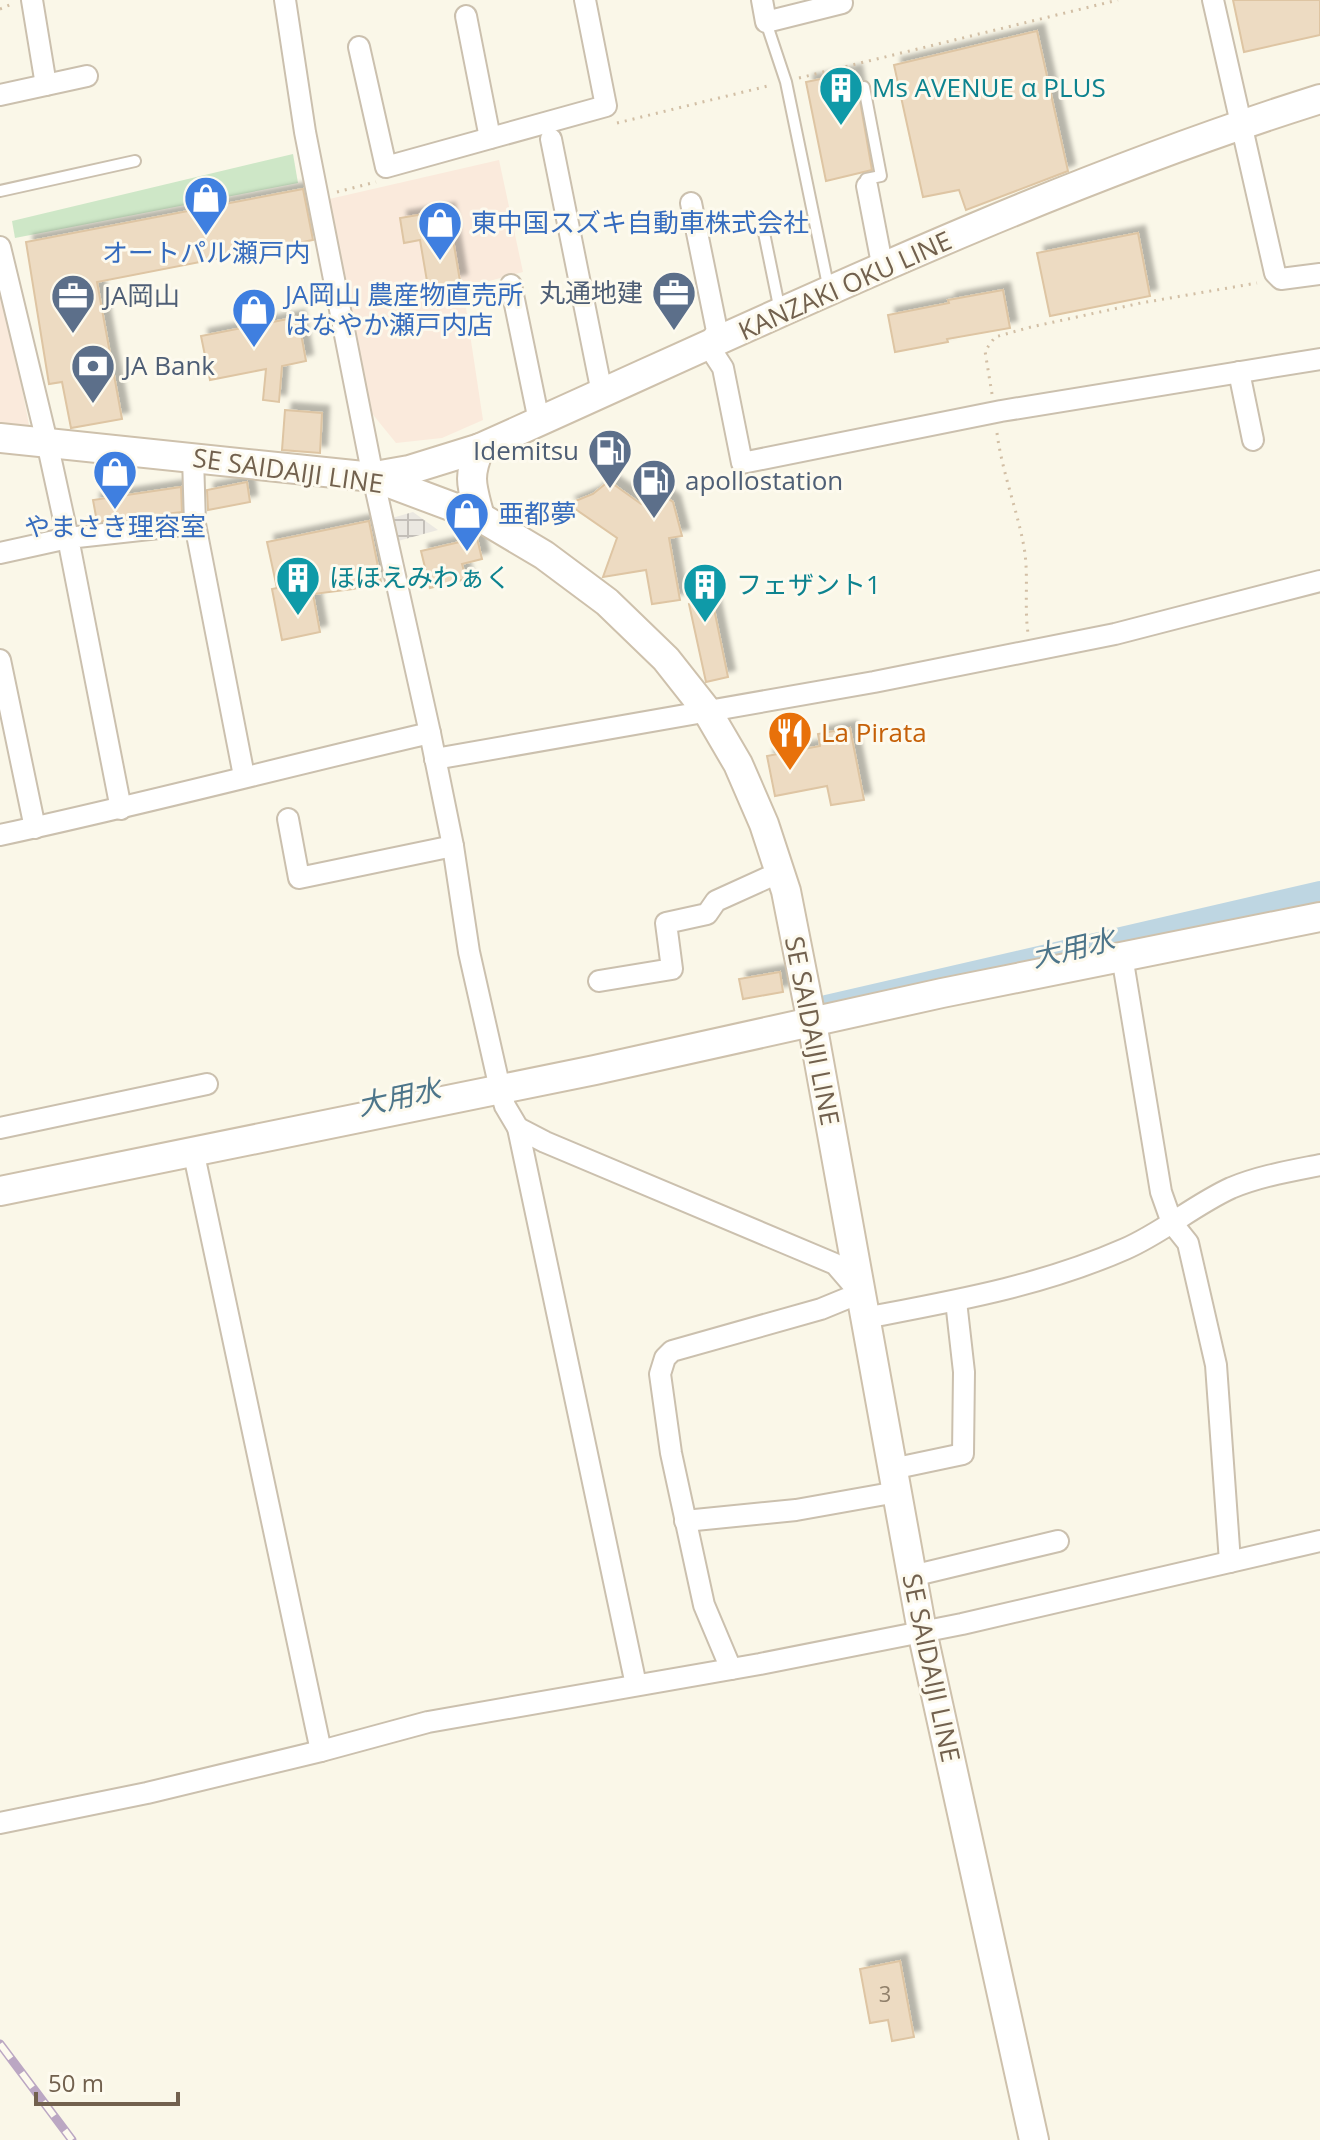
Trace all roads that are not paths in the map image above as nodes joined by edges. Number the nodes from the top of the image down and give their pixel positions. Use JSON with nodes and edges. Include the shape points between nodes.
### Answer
{"nodes":[{"id":1,"x":32,"y":0,"type":"edge"},
{"id":2,"x":285,"y":0,"type":"edge"},
{"id":3,"x":585,"y":0,"type":"edge"},
{"id":4,"x":762,"y":0,"type":"edge"},
{"id":5,"x":841,"y":0,"type":"edge"},
{"id":6,"x":1213,"y":0,"type":"edge"},
{"id":7,"x":466,"y":16,"type":"dead end"},
{"id":8,"x":766,"y":22,"type":"junction"},
{"id":9,"x":359,"y":47,"type":"dead end"},
{"id":10,"x":87,"y":76,"type":"dead end"},
{"id":11,"x":46,"y":85,"type":"junction"},
{"id":12,"x":864,"y":87,"type":"dead end"},
{"id":13,"x":0,"y":95,"type":"edge"},
{"id":14,"x":1320,"y":99,"type":"edge"},
{"id":15,"x":1239,"y":125,"type":"junction"},
{"id":16,"x":490,"y":138,"type":"junction"},
{"id":17,"x":551,"y":139,"type":"dead end"},
{"id":18,"x":135,"y":161,"type":"dead end"},
{"id":19,"x":867,"y":186,"type":"joint"},
{"id":20,"x":0,"y":191,"type":"edge"},
{"id":21,"x":691,"y":203,"type":"dead end"},
{"id":22,"x":763,"y":228,"type":"dead end"},
{"id":23,"x":0,"y":247,"type":"edge"},
{"id":24,"x":883,"y":269,"type":"junction"},
{"id":25,"x":1320,"y":274,"type":"edge"},
{"id":26,"x":511,"y":285,"type":"dead end"},
{"id":27,"x":829,"y":292,"type":"junction"},
{"id":28,"x":780,"y":313,"type":"junction"},
{"id":29,"x":708,"y":345,"type":"junction"},
{"id":30,"x":1320,"y":359,"type":"edge"},
{"id":31,"x":1239,"y":372,"type":"junction"},
{"id":32,"x":602,"y":393,"type":"junction"},
{"id":33,"x":539,"y":421,"type":"junction"},
{"id":34,"x":0,"y":438,"type":"edge"},
{"id":35,"x":1253,"y":440,"type":"dead end"},
{"id":36,"x":41,"y":442,"type":"junction"},
{"id":37,"x":480,"y":448,"type":"junction"},
{"id":38,"x":193,"y":457,"type":"junction"},
{"id":39,"x":426,"y":465,"type":"junction"},
{"id":40,"x":373,"y":477,"type":"junction"},
{"id":41,"x":432,"y":499,"type":"junction"},
{"id":42,"x":480,"y":517,"type":"junction"},
{"id":43,"x":195,"y":524,"type":"junction"},
{"id":44,"x":66,"y":533,"type":"junction"},
{"id":45,"x":0,"y":553,"type":"edge"},
{"id":46,"x":1320,"y":581,"type":"edge"},
{"id":47,"x":0,"y":660,"type":"edge"},
{"id":48,"x":707,"y":711,"type":"junction"},
{"id":49,"x":430,"y":733,"type":"junction"},
{"id":50,"x":435,"y":759,"type":"junction"},
{"id":51,"x":244,"y":776,"type":"junction"},
{"id":52,"x":121,"y":809,"type":"junction"},
{"id":53,"x":288,"y":819,"type":"dead end"},
{"id":54,"x":35,"y":828,"type":"junction"},
{"id":55,"x":0,"y":835,"type":"edge"},
{"id":56,"x":453,"y":846,"type":"junction"},
{"id":57,"x":780,"y":872,"type":"junction"},
{"id":58,"x":1320,"y":917,"type":"edge"},
{"id":59,"x":1122,"y":956,"type":"junction"},
{"id":60,"x":599,"y":981,"type":"dead end"},
{"id":61,"x":812,"y":1023,"type":"junction"},
{"id":62,"x":497,"y":1076,"type":"junction"},
{"id":63,"x":207,"y":1084,"type":"dead end"},
{"id":64,"x":0,"y":1128,"type":"edge"},
{"id":65,"x":518,"y":1128,"type":"junction"},
{"id":66,"x":193,"y":1150,"type":"junction"},
{"id":67,"x":1320,"y":1165,"type":"edge"},
{"id":68,"x":1,"y":1184,"type":"edge"},
{"id":69,"x":1172,"y":1223,"type":"junction"},
{"id":70,"x":956,"y":1301,"type":"junction"},
{"id":71,"x":862,"y":1305,"type":"junction"},
{"id":72,"x":894,"y":1481,"type":"junction"},
{"id":73,"x":685,"y":1521,"type":"junction"},
{"id":74,"x":1058,"y":1541,"type":"dead end"},
{"id":75,"x":1320,"y":1541,"type":"edge"},
{"id":76,"x":1230,"y":1562,"type":"junction"},
{"id":77,"x":912,"y":1576,"type":"junction"},
{"id":78,"x":922,"y":1631,"type":"junction"},
{"id":79,"x":731,"y":1669,"type":"junction"},
{"id":80,"x":636,"y":1685,"type":"junction"},
{"id":81,"x":321,"y":1751,"type":"junction"},
{"id":82,"x":0,"y":1823,"type":"edge"},
{"id":83,"x":1034,"y":2140,"type":"edge"}],
"edges":[{"from":1,"to":11,"type":"street"},
{"from":2,"to":40,"type":"street"},
{"from":3,"to":16,"type":"street","via":[[606,106]]},
{"from":4,"to":8,"type":"street"},
{"from":5,"to":8,"type":"street"},
{"from":6,"to":15,"type":"street"},
{"from":7,"to":16,"type":"street"},
{"from":8,"to":27,"type":"lane","via":[[786,82]]},
{"from":9,"to":16,"type":"street","via":[[386,167]]},
{"from":10,"to":11,"type":"street"},
{"from":11,"to":13,"type":"street"},
{"from":12,"to":19,"type":"lane","via":[[881,176],[866,179]]},
{"from":14,"to":15,"type":"main road","name":"KANZAKI OKU LINE"},
{"from":15,"to":24,"type":"main road","name":"KANZAKI OKU LINE"},
{"from":15,"to":25,"type":"street","via":[[1275,273],[1281,279]]},
{"from":17,"to":32,"type":"street"},
{"from":18,"to":20,"type":"lane"},
{"from":19,"to":24,"type":"street"},
{"from":21,"to":29,"type":"street","via":[[717,331]]},
{"from":22,"to":28,"type":"lane"},
{"from":23,"to":36,"type":"street"},
{"from":24,"to":27,"type":"main road","name":"KANZAKI OKU LINE"},
{"from":26,"to":33,"type":"street"},
{"from":27,"to":28,"type":"main road","name":"KANZAKI OKU LINE"},
{"from":28,"to":29,"type":"main road","name":"KANZAKI OKU LINE"},
{"from":29,"to":31,"type":"street","via":[[723,368],[742,463],[1001,411]]},
{"from":29,"to":32,"type":"main road","name":"KANZAKI OKU LINE"},
{"from":30,"to":31,"type":"street"},
{"from":31,"to":35,"type":"street"},
{"from":32,"to":33,"type":"main road","name":"KANZAKI OKU LINE"},
{"from":33,"to":37,"type":"main road","name":"KANZAKI OKU LINE"},
{"from":34,"to":36,"type":"main road","name":"SE SAIDAIJI LINE"},
{"from":36,"to":38,"type":"main road","name":"SE SAIDAIJI LINE"},
{"from":36,"to":44,"type":"street","via":[[54,529]]},
{"from":37,"to":39,"type":"main road","name":"KANZAKI OKU LINE"},
{"from":37,"to":42,"type":"main road","via":[[470,469]]},
{"from":38,"to":40,"type":"main road","name":"SE SAIDAIJI LINE"},
{"from":38,"to":43,"type":"street"},
{"from":39,"to":40,"type":"main road","name":"KANZAKI OKU LINE"},
{"from":39,"to":41,"type":"main road","via":[[420,478]]},
{"from":40,"to":41,"type":"main road","name":"SE SAIDAIJI LINE"},
{"from":40,"to":49,"type":"street"},
{"from":41,"to":42,"type":"main road","name":"SE SAIDAIJI LINE"},
{"from":42,"to":48,"type":"main road","name":"SE SAIDAIJI LINE","via":[[544,555],[607,602],[666,659]]},
{"from":43,"to":44,"type":"street"},
{"from":43,"to":51,"type":"street"},
{"from":44,"to":45,"type":"street"},
{"from":44,"to":52,"type":"street"},
{"from":46,"to":48,"type":"street","via":[[1115,634]]},
{"from":47,"to":54,"type":"street"},
{"from":48,"to":50,"type":"street"},
{"from":48,"to":57,"type":"main road","name":"SE SAIDAIJI LINE","via":[[743,776]]},
{"from":49,"to":50,"type":"street"},
{"from":49,"to":51,"type":"street"},
{"from":50,"to":56,"type":"street"},
{"from":51,"to":52,"type":"street"},
{"from":52,"to":54,"type":"street"},
{"from":53,"to":56,"type":"street","via":[[299,878]]},
{"from":54,"to":55,"type":"street"},
{"from":56,"to":62,"type":"street","via":[[469,952]]},
{"from":57,"to":60,"type":"street","via":[[716,901],[707,914],[666,923],[672,969]]},
{"from":57,"to":61,"type":"main road","name":"SE SAIDAIJI LINE"},
{"from":58,"to":59,"type":"main road"},
{"from":59,"to":61,"type":"main road"},
{"from":59,"to":69,"type":"street","via":[[1161,1192]]},
{"from":61,"to":62,"type":"main road"},
{"from":61,"to":71,"type":"main road","name":"SE SAIDAIJI LINE"},
{"from":62,"to":65,"type":"street"},
{"from":62,"to":66,"type":"main road"},
{"from":63,"to":64,"type":"street"},
{"from":65,"to":71,"type":"street","via":[[835,1264]]},
{"from":65,"to":80,"type":"street"},
{"from":66,"to":68,"type":"main road"},
{"from":66,"to":81,"type":"street"},
{"from":67,"to":69,"type":"street","via":[[1257,1178]]},
{"from":69,"to":70,"type":"street","via":[[1126,1249],[1032,1284]]},
{"from":69,"to":76,"type":"street","via":[[1188,1243],[1216,1365]]},
{"from":70,"to":71,"type":"street"},
{"from":70,"to":72,"type":"street","via":[[964,1372],[963,1454]]},
{"from":71,"to":72,"type":"main road","name":"SE SAIDAIJI LINE"},
{"from":71,"to":73,"type":"street","via":[[821,1309],[672,1351],[665,1358],[660,1374]]},
{"from":72,"to":73,"type":"street","via":[[796,1510]]},
{"from":72,"to":77,"type":"main road","name":"SE SAIDAIJI LINE"},
{"from":73,"to":79,"type":"street","via":[[704,1605]]},
{"from":74,"to":77,"type":"street"},
{"from":75,"to":76,"type":"street"},
{"from":76,"to":78,"type":"street"},
{"from":77,"to":78,"type":"main road","name":"SE SAIDAIJI LINE"},
{"from":78,"to":79,"type":"street"},
{"from":78,"to":83,"type":"main road","name":"SE SAIDAIJI LINE"},
{"from":79,"to":80,"type":"street"},
{"from":80,"to":81,"type":"street","via":[[428,1722]]},
{"from":81,"to":82,"type":"street"}]}
